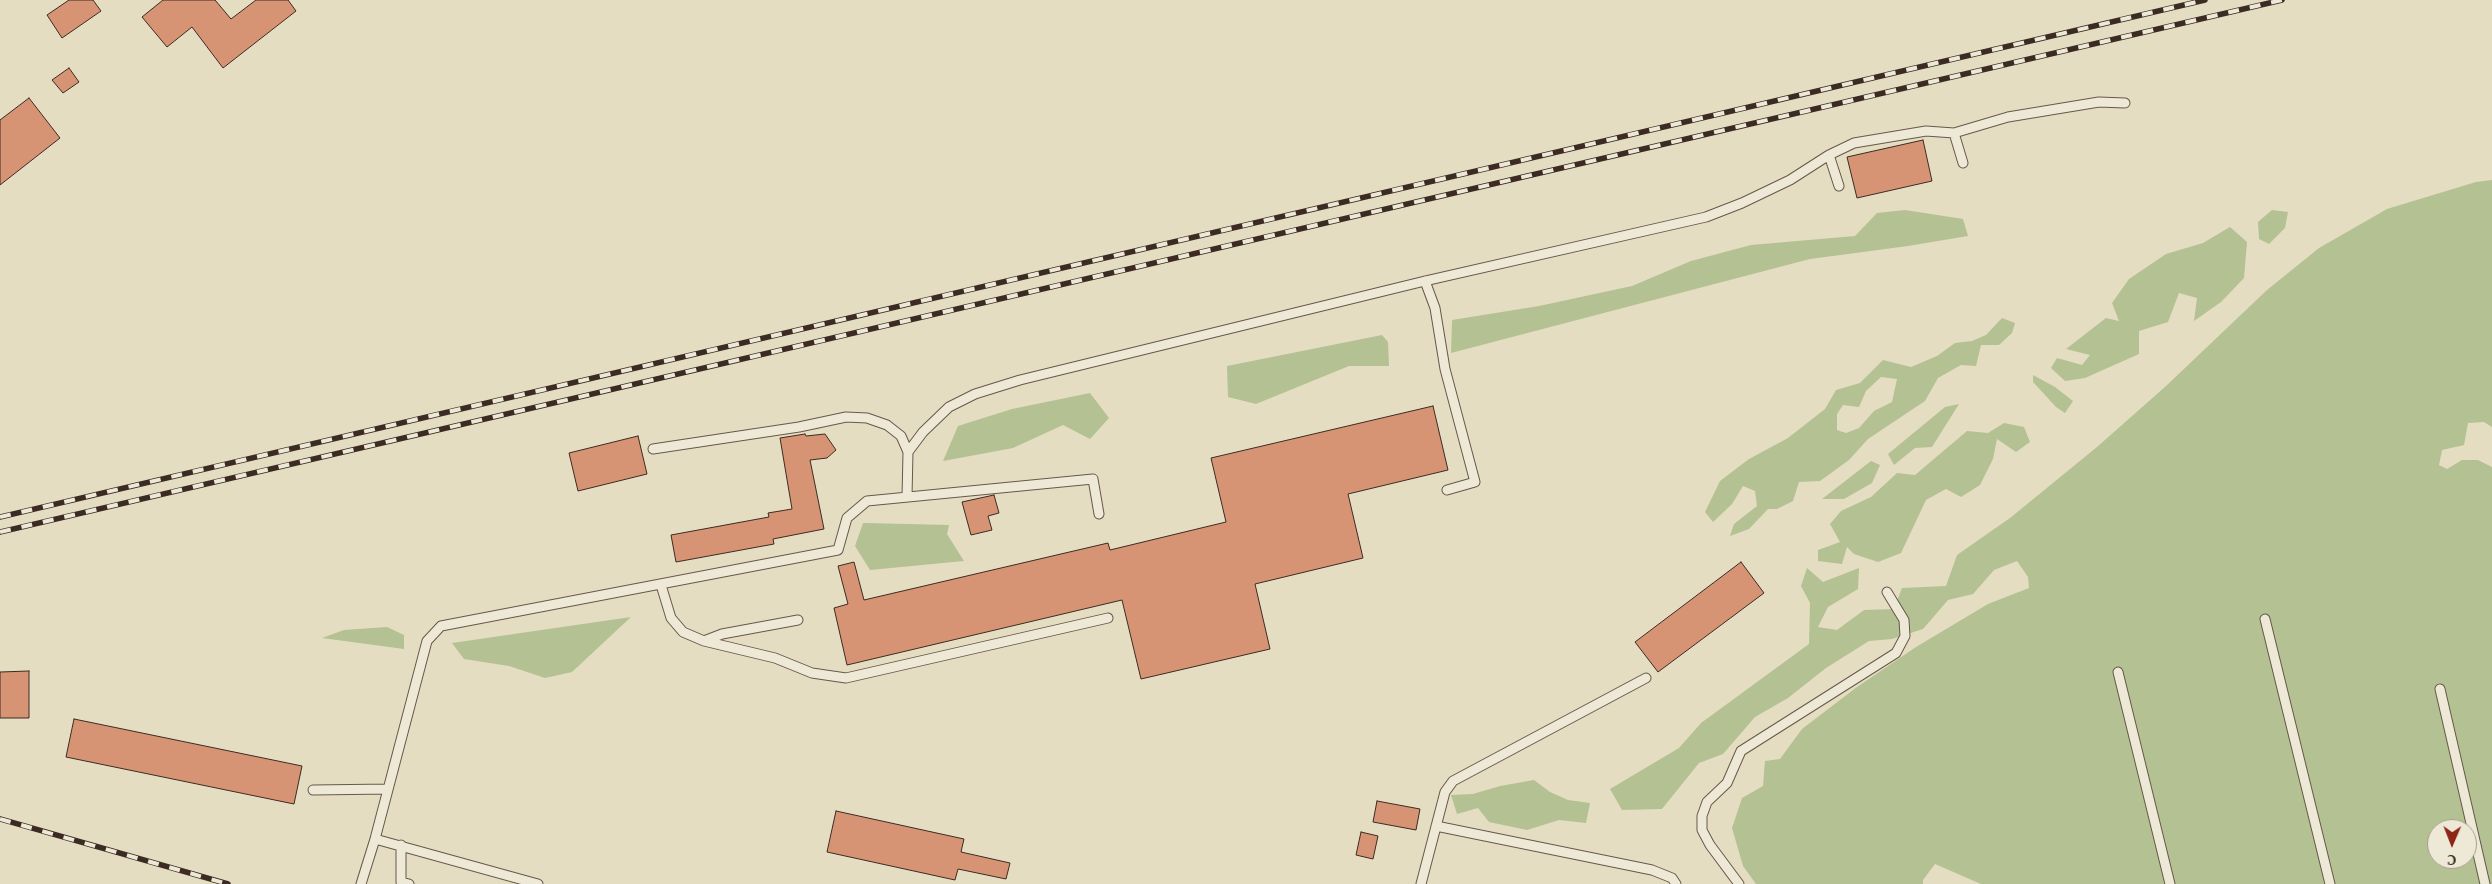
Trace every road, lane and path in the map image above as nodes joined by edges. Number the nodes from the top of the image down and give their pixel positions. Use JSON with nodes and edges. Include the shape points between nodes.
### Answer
{"nodes":[{"id":1,"x":2125,"y":103,"type":"dead end"},
{"id":2,"x":1954,"y":132,"type":"junction"},
{"id":3,"x":1829,"y":155,"type":"junction"},
{"id":4,"x":1962,"y":163,"type":"dead end"},
{"id":5,"x":1839,"y":186,"type":"dead end"},
{"id":6,"x":1425,"y":281,"type":"junction"},
{"id":7,"x":653,"y":449,"type":"dead end"},
{"id":8,"x":908,"y":452,"type":"junction"},
{"id":9,"x":1447,"y":490,"type":"dead end"},
{"id":10,"x":907,"y":497,"type":"junction"},
{"id":11,"x":1099,"y":514,"type":"dead end"},
{"id":12,"x":661,"y":585,"type":"junction"},
{"id":13,"x":1887,"y":592,"type":"dead end"},
{"id":14,"x":1108,"y":618,"type":"dead end"},
{"id":15,"x":2265,"y":619,"type":"dead end"},
{"id":16,"x":798,"y":620,"type":"dead end"},
{"id":17,"x":704,"y":641,"type":"junction"},
{"id":18,"x":2118,"y":672,"type":"dead end"},
{"id":19,"x":1646,"y":678,"type":"dead end"},
{"id":20,"x":2440,"y":689,"type":"dead end"},
{"id":21,"x":388,"y":789,"type":"junction"},
{"id":22,"x":312,"y":790,"type":"dead end"},
{"id":23,"x":1436,"y":826,"type":"junction"},
{"id":24,"x":376,"y":839,"type":"junction"},
{"id":25,"x":400,"y":845,"type":"junction"},
{"id":26,"x":361,"y":884,"type":"edge"},
{"id":27,"x":409,"y":884,"type":"edge"},
{"id":28,"x":538,"y":884,"type":"edge"},
{"id":29,"x":1421,"y":884,"type":"edge"},
{"id":30,"x":1676,"y":884,"type":"edge"},
{"id":31,"x":1739,"y":884,"type":"edge"},
{"id":32,"x":2170,"y":884,"type":"edge"},
{"id":33,"x":2330,"y":884,"type":"edge"},
{"id":34,"x":2485,"y":884,"type":"edge"}],
"edges":[{"from":1,"to":2,"type":"lane","via":[[2099,102],[2008,117]]},
{"from":2,"to":3,"type":"lane","via":[[1926,131],[1854,144]]},
{"from":2,"to":4,"type":"lane"},
{"from":3,"to":5,"type":"lane"},
{"from":3,"to":6,"type":"lane","via":[[1790,180],[1706,217]]},
{"from":6,"to":8,"type":"lane","via":[[1020,380],[975,394],[949,407]]},
{"from":6,"to":9,"type":"lane","via":[[1435,308],[1445,369],[1475,482]]},
{"from":7,"to":8,"type":"lane","via":[[846,417],[867,418],[887,425],[901,436]]},
{"from":8,"to":10,"type":"lane"},
{"from":10,"to":11,"type":"lane","via":[[1093,479]]},
{"from":10,"to":12,"type":"lane","via":[[867,501],[847,518],[838,550]]},
{"from":12,"to":17,"type":"lane","via":[[671,618],[683,632]]},
{"from":12,"to":21,"type":"lane","via":[[441,626],[427,641]]},
{"from":13,"to":31,"type":"lane","via":[[1904,620],[1905,636],[1896,653],[1741,751],[1727,783],[1707,802],[1702,830]]},
{"from":14,"to":17,"type":"lane","via":[[846,678],[812,673],[774,658]]},
{"from":15,"to":33,"type":"lane"},
{"from":16,"to":17,"type":"lane","via":[[722,634]]},
{"from":18,"to":32,"type":"lane"},
{"from":19,"to":23,"type":"lane","via":[[1453,781],[1445,792]]},
{"from":20,"to":34,"type":"lane"},
{"from":21,"to":22,"type":"lane"},
{"from":21,"to":24,"type":"lane"},
{"from":23,"to":29,"type":"lane"},
{"from":23,"to":30,"type":"lane","via":[[1652,870],[1672,878]]},
{"from":24,"to":25,"type":"lane"},
{"from":24,"to":26,"type":"lane"},
{"from":25,"to":27,"type":"lane","via":[[401,882]]},
{"from":25,"to":28,"type":"lane"}]}
